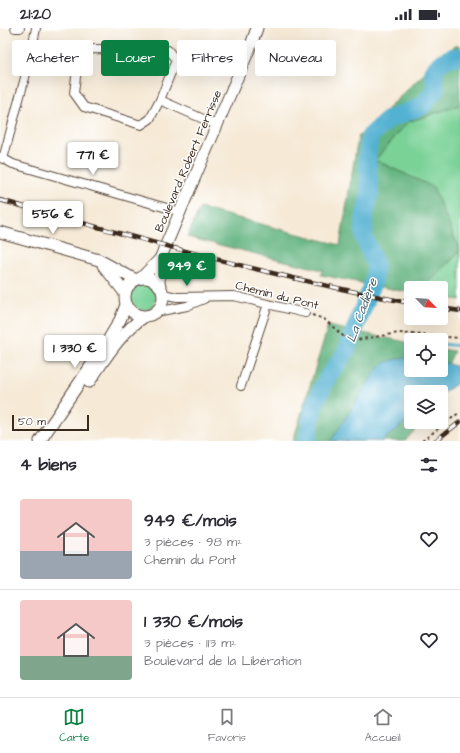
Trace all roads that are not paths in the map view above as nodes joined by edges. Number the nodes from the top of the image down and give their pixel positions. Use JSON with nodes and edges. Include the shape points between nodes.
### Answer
{"nodes":[{"id":1,"x":14,"y":28,"type":"edge"},
{"id":2,"x":20,"y":28,"type":"edge"},
{"id":3,"x":36,"y":28,"type":"edge"},
{"id":4,"x":257,"y":28,"type":"edge"},
{"id":5,"x":160,"y":100,"type":"junction"},
{"id":6,"x":216,"y":125,"type":"junction"},
{"id":7,"x":2,"y":158,"type":"edge"},
{"id":8,"x":181,"y":212,"type":"junction"},
{"id":9,"x":0,"y":232,"type":"edge"},
{"id":10,"x":160,"y":259,"type":"junction"},
{"id":11,"x":99,"y":260,"type":"junction"},
{"id":12,"x":138,"y":279,"type":"junction"},
{"id":13,"x":161,"y":289,"type":"junction"},
{"id":14,"x":125,"y":293,"type":"junction"},
{"id":15,"x":208,"y":297,"type":"junction"},
{"id":16,"x":268,"y":304,"type":"junction"},
{"id":17,"x":126,"y":305,"type":"junction"},
{"id":18,"x":156,"y":312,"type":"junction"},
{"id":19,"x":305,"y":313,"type":"road end"},
{"id":20,"x":144,"y":317,"type":"junction"},
{"id":21,"x":241,"y":386,"type":"dead end"},
{"id":22,"x":40,"y":441,"type":"edge"},
{"id":23,"x":48,"y":441,"type":"edge"}],
"edges":[{"from":1,"to":2,"type":"street"},
{"from":3,"to":7,"type":"street","via":[[30,59]]},
{"from":4,"to":6,"type":"street","name":"Boulevard Robert Ferrisse","via":[[252,45]]},
{"from":5,"to":5,"type":"street","via":[[176,60],[168,50],[90,49],[78,61],[74,93],[84,107],[141,125],[150,119]]},
{"from":5,"to":6,"type":"street"},
{"from":6,"to":8,"type":"street","name":"Boulevard Robert Ferrisse"},
{"from":7,"to":8,"type":"street","via":[[13,164]]},
{"from":8,"to":10,"type":"street","name":"Boulevard Robert Ferrisse"},
{"from":9,"to":11,"type":"street"},
{"from":10,"to":12,"type":"street","name":"Boulevard Robert Ferrisse"},
{"from":10,"to":13,"type":"street","name":"Boulevard Robert Ferrisse"},
{"from":11,"to":12,"type":"street"},
{"from":11,"to":14,"type":"street"},
{"from":12,"to":13,"type":"street","via":[[151,279]]},
{"from":12,"to":14,"type":"street","via":[[129,285]]},
{"from":13,"to":15,"type":"street","name":"Chemin du Pont","via":[[177,297]]},
{"from":13,"to":18,"type":"street","via":[[161,307]]},
{"from":14,"to":17,"type":"street"},
{"from":15,"to":16,"type":"street","name":"Chemin du Pont","via":[[234,296]]},
{"from":15,"to":18,"type":"street","name":"Chemin du Pont","via":[[187,306]]},
{"from":16,"to":19,"type":"street","name":"Chemin du Pont"},
{"from":16,"to":21,"type":"street"},
{"from":17,"to":20,"type":"street","via":[[134,314]]},
{"from":17,"to":22,"type":"street","via":[[107,342]]},
{"from":18,"to":20,"type":"street"},
{"from":20,"to":23,"type":"street","via":[[135,322],[114,346]]}]}
